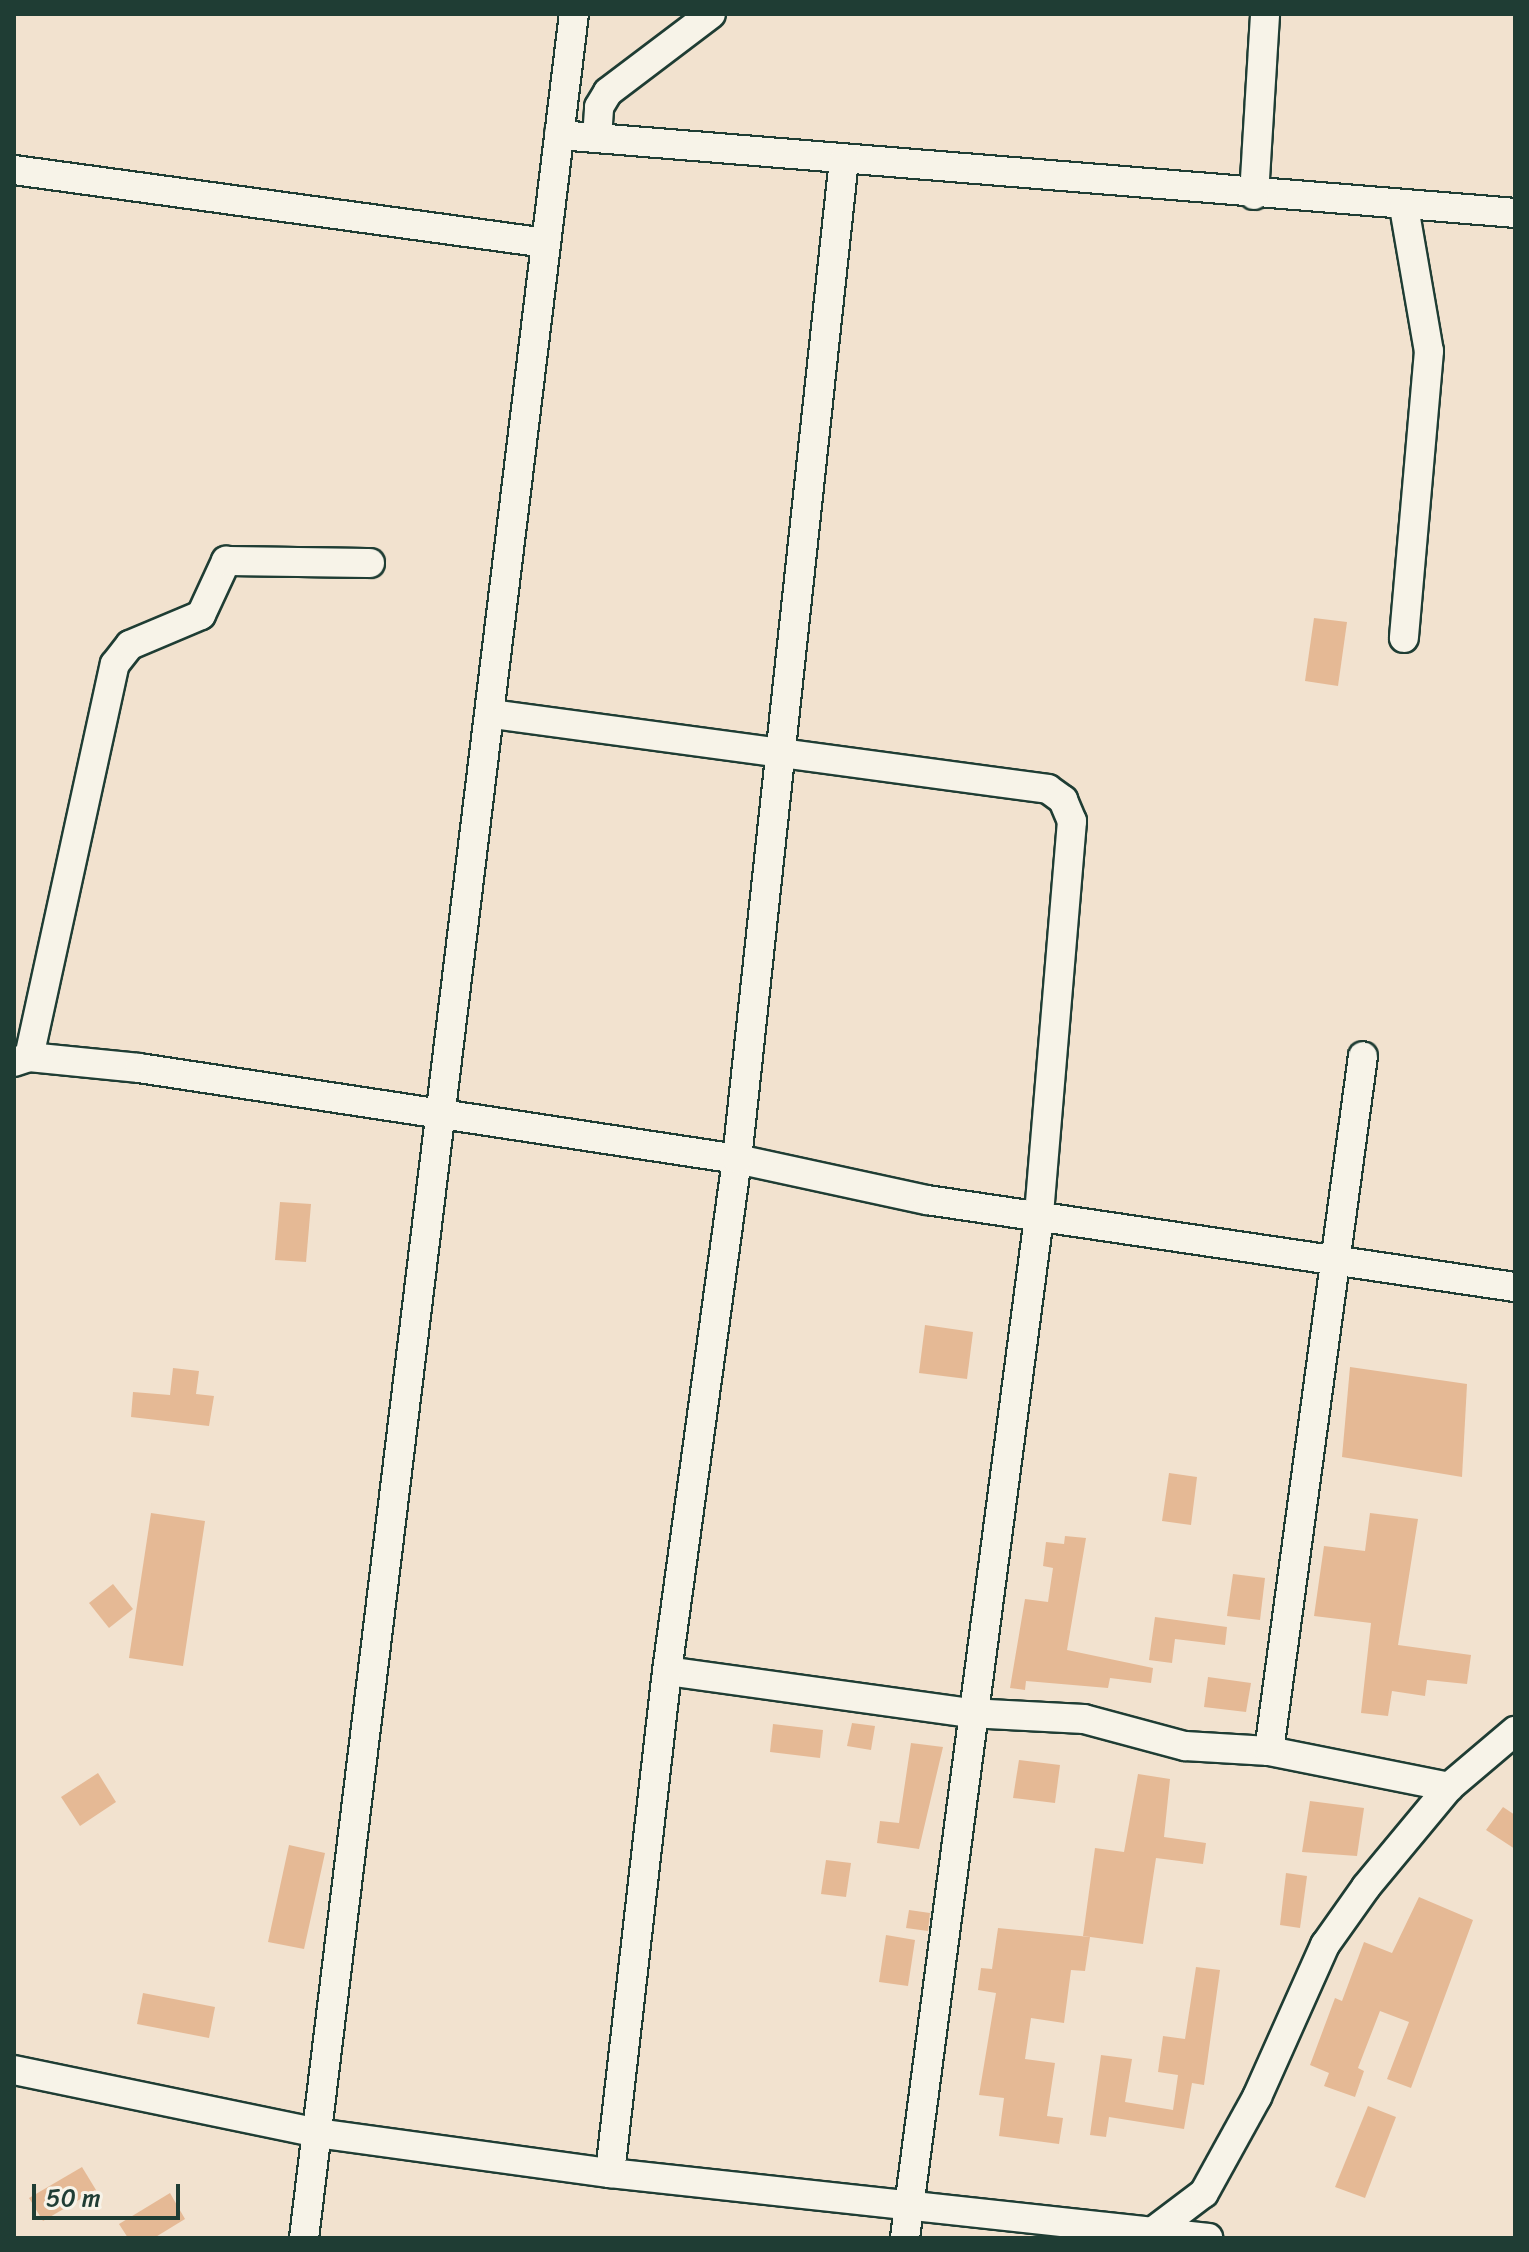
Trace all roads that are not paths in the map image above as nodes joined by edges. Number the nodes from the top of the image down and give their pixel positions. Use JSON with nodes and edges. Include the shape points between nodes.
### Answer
{"nodes":[{"id":1,"x":574,"y":14,"type":"edge"},
{"id":2,"x":711,"y":14,"type":"edge"},
{"id":3,"x":1265,"y":14,"type":"edge"},
{"id":4,"x":559,"y":135,"type":"junction"},
{"id":5,"x":597,"y":138,"type":"junction"},
{"id":6,"x":844,"y":160,"type":"junction"},
{"id":7,"x":14,"y":170,"type":"edge"},
{"id":8,"x":1254,"y":195,"type":"junction"},
{"id":9,"x":1404,"y":207,"type":"junction"},
{"id":10,"x":1515,"y":213,"type":"edge"},
{"id":11,"x":546,"y":243,"type":"junction"},
{"id":12,"x":370,"y":563,"type":"dead end"},
{"id":13,"x":1404,"y":638,"type":"dead end"},
{"id":14,"x":492,"y":714,"type":"junction"},
{"id":15,"x":780,"y":750,"type":"junction"},
{"id":16,"x":1363,"y":1056,"type":"dead end"},
{"id":17,"x":22,"y":1060,"type":"edge"},
{"id":18,"x":444,"y":1117,"type":"junction"},
{"id":19,"x":737,"y":1159,"type":"junction"},
{"id":20,"x":1039,"y":1217,"type":"junction"},
{"id":21,"x":1333,"y":1260,"type":"junction"},
{"id":22,"x":1515,"y":1287,"type":"edge"},
{"id":23,"x":667,"y":1671,"type":"junction"},
{"id":24,"x":969,"y":1713,"type":"junction"},
{"id":25,"x":1515,"y":1731,"type":"edge"},
{"id":26,"x":1269,"y":1751,"type":"junction"},
{"id":27,"x":1449,"y":1787,"type":"junction"},
{"id":28,"x":14,"y":2070,"type":"edge"},
{"id":29,"x":317,"y":2133,"type":"junction"},
{"id":30,"x":610,"y":2173,"type":"junction"},
{"id":31,"x":911,"y":2202,"type":"junction"},
{"id":32,"x":1155,"y":2230,"type":"junction"},
{"id":33,"x":304,"y":2238,"type":"edge"},
{"id":34,"x":905,"y":2238,"type":"edge"},
{"id":35,"x":1208,"y":2238,"type":"edge"}],
"edges":[{"from":1,"to":4,"type":"street"},
{"from":2,"to":5,"type":"street","via":[[608,92],[599,107]]},
{"from":3,"to":8,"type":"street"},
{"from":4,"to":5,"type":"street"},
{"from":4,"to":11,"type":"street"},
{"from":5,"to":6,"type":"street"},
{"from":6,"to":8,"type":"street"},
{"from":6,"to":15,"type":"street"},
{"from":7,"to":11,"type":"street"},
{"from":8,"to":9,"type":"street"},
{"from":9,"to":10,"type":"street"},
{"from":9,"to":13,"type":"street","via":[[1429,351]]},
{"from":11,"to":14,"type":"street"},
{"from":12,"to":17,"type":"street","via":[[226,561],[201,615],[130,645],[115,664]]},
{"from":14,"to":15,"type":"street"},
{"from":14,"to":18,"type":"street"},
{"from":15,"to":19,"type":"street"},
{"from":15,"to":20,"type":"street","via":[[1048,789],[1063,800],[1072,821]]},
{"from":16,"to":21,"type":"street"},
{"from":17,"to":18,"type":"street","via":[[139,1068]]},
{"from":18,"to":19,"type":"street"},
{"from":18,"to":29,"type":"street"},
{"from":19,"to":20,"type":"street"},
{"from":19,"to":23,"type":"street"},
{"from":20,"to":21,"type":"street"},
{"from":20,"to":24,"type":"street"},
{"from":21,"to":22,"type":"street"},
{"from":21,"to":26,"type":"street"},
{"from":23,"to":24,"type":"street"},
{"from":23,"to":30,"type":"street"},
{"from":24,"to":26,"type":"street","via":[[1084,1719],[1185,1746]]},
{"from":24,"to":31,"type":"street"},
{"from":25,"to":27,"type":"street"},
{"from":26,"to":27,"type":"street"},
{"from":27,"to":32,"type":"street","via":[[1396,1847],[1325,1945],[1257,2097],[1204,2193]]},
{"from":28,"to":29,"type":"street"},
{"from":29,"to":30,"type":"street"},
{"from":29,"to":33,"type":"street"},
{"from":30,"to":31,"type":"street"},
{"from":31,"to":32,"type":"street"},
{"from":31,"to":34,"type":"street"},
{"from":32,"to":35,"type":"street"}]}
